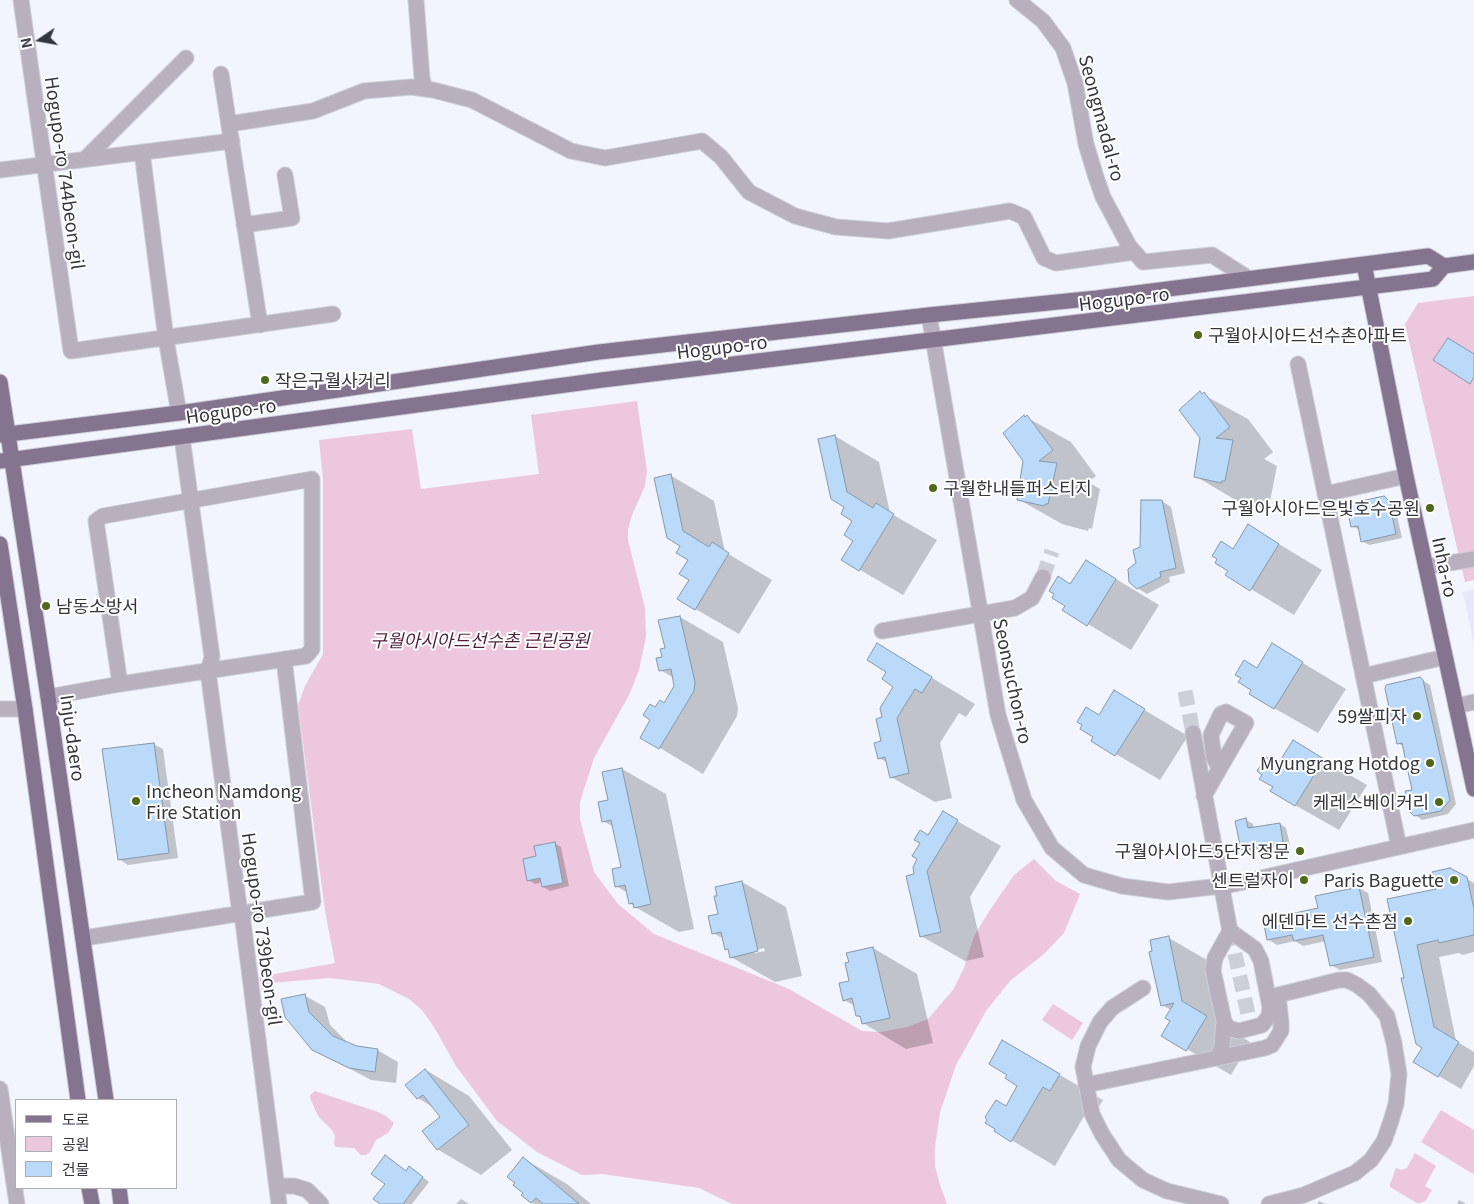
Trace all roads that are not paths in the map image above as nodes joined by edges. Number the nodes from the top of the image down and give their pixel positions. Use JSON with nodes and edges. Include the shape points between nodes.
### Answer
{"nodes":[{"id":1,"x":21,"y":0,"type":"edge"},
{"id":2,"x":416,"y":0,"type":"edge"},
{"id":3,"x":1017,"y":0,"type":"edge"},
{"id":4,"x":186,"y":58,"type":"dead end"},
{"id":5,"x":222,"y":74,"type":"dead end"},
{"id":6,"x":425,"y":89,"type":"junction"},
{"id":7,"x":229,"y":124,"type":"junction"},
{"id":8,"x":232,"y":141,"type":"junction"},
{"id":9,"x":142,"y":152,"type":"junction"},
{"id":10,"x":85,"y":159,"type":"junction"},
{"id":11,"x":45,"y":164,"type":"junction"},
{"id":12,"x":0,"y":170,"type":"edge"},
{"id":13,"x":285,"y":175,"type":"dead end"},
{"id":14,"x":244,"y":225,"type":"junction"},
{"id":15,"x":1134,"y":252,"type":"junction"},
{"id":16,"x":1474,"y":262,"type":"edge"},
{"id":17,"x":1364,"y":264,"type":"junction"},
{"id":18,"x":1444,"y":266,"type":"junction"},
{"id":19,"x":1248,"y":278,"type":"junction"},
{"id":20,"x":1368,"y":287,"type":"junction"},
{"id":21,"x":333,"y":314,"type":"dead end"},
{"id":22,"x":928,"y":315,"type":"junction"},
{"id":23,"x":260,"y":325,"type":"junction"},
{"id":24,"x":166,"y":338,"type":"junction"},
{"id":25,"x":933,"y":340,"type":"junction"},
{"id":26,"x":1298,"y":364,"type":"dead end"},
{"id":27,"x":0,"y":382,"type":"edge"},
{"id":28,"x":179,"y":413,"type":"junction"},
{"id":29,"x":4,"y":434,"type":"edge"},
{"id":30,"x":182,"y":437,"type":"junction"},
{"id":31,"x":6,"y":460,"type":"edge"},
{"id":32,"x":1406,"y":476,"type":"junction"},
{"id":33,"x":1325,"y":494,"type":"junction"},
{"id":34,"x":191,"y":500,"type":"junction"},
{"id":35,"x":0,"y":544,"type":"edge"},
{"id":36,"x":1474,"y":559,"type":"edge"},
{"id":37,"x":1426,"y":567,"type":"junction"},
{"id":38,"x":1043,"y":577,"type":"tunnel mouth"},
{"id":39,"x":980,"y":615,"type":"junction"},
{"id":40,"x":882,"y":631,"type":"dead end"},
{"id":41,"x":1445,"y":658,"type":"junction"},
{"id":42,"x":284,"y":659,"type":"junction"},
{"id":43,"x":208,"y":671,"type":"junction"},
{"id":44,"x":1363,"y":676,"type":"junction"},
{"id":45,"x":120,"y":684,"type":"junction"},
{"id":46,"x":48,"y":697,"type":"junction"},
{"id":47,"x":1474,"y":702,"type":"edge"},
{"id":48,"x":1456,"y":706,"type":"junction"},
{"id":49,"x":0,"y":709,"type":"edge"},
{"id":50,"x":25,"y":709,"type":"junction"},
{"id":51,"x":1193,"y":733,"type":"tunnel mouth"},
{"id":52,"x":1221,"y":766,"type":"dead end"},
{"id":53,"x":1474,"y":789,"type":"edge"},
{"id":54,"x":1204,"y":796,"type":"junction"},
{"id":55,"x":1474,"y":830,"type":"edge"},
{"id":56,"x":1399,"y":847,"type":"junction"},
{"id":57,"x":1220,"y":886,"type":"junction"},
{"id":58,"x":240,"y":914,"type":"junction"},
{"id":59,"x":1230,"y":932,"type":"junction"},
{"id":60,"x":84,"y":938,"type":"junction"},
{"id":61,"x":1261,"y":961,"type":"junction"},
{"id":62,"x":1143,"y":988,"type":"dead end"},
{"id":63,"x":1278,"y":995,"type":"junction"},
{"id":64,"x":1224,"y":1021,"type":"junction"},
{"id":65,"x":1218,"y":1057,"type":"junction"},
{"id":66,"x":1086,"y":1086,"type":"junction"},
{"id":67,"x":0,"y":1090,"type":"edge"},
{"id":68,"x":78,"y":1099,"type":"edge"},
{"id":69,"x":106,"y":1099,"type":"edge"},
{"id":70,"x":5,"y":1160,"type":"edge"},
{"id":71,"x":277,"y":1186,"type":"junction"},
{"id":72,"x":89,"y":1189,"type":"edge"},
{"id":73,"x":119,"y":1189,"type":"edge"},
{"id":74,"x":17,"y":1204,"type":"edge"},
{"id":75,"x":92,"y":1204,"type":"edge"},
{"id":76,"x":121,"y":1204,"type":"edge"},
{"id":77,"x":279,"y":1204,"type":"edge"},
{"id":78,"x":321,"y":1204,"type":"edge"},
{"id":79,"x":1221,"y":1204,"type":"edge"},
{"id":80,"x":1269,"y":1204,"type":"edge"}],
"edges":[{"from":1,"to":11,"type":"street","name":"Hogupo-ro 744beon-gil"},
{"from":2,"to":6,"type":"street"},
{"from":3,"to":15,"type":"street","name":"Seongmadal-ro","via":[[1043,21],[1064,48],[1096,177],[1103,197]]},
{"from":4,"to":10,"type":"street"},
{"from":5,"to":7,"type":"street"},
{"from":6,"to":7,"type":"street","via":[[364,91],[313,111]]},
{"from":6,"to":15,"type":"street","via":[[472,100],[571,151],[605,158],[702,141],[721,157],[749,192],[795,216],[836,227],[888,231],[1010,210],[1024,217],[1044,258],[1056,263]]},
{"from":7,"to":8,"type":"street"},
{"from":8,"to":9,"type":"street"},
{"from":8,"to":14,"type":"street"},
{"from":9,"to":10,"type":"street"},
{"from":9,"to":24,"type":"street"},
{"from":10,"to":11,"type":"street"},
{"from":11,"to":12,"type":"street"},
{"from":11,"to":24,"type":"street","name":"Hogupo-ro 744beon-gil","via":[[71,351]]},
{"from":13,"to":14,"type":"street","via":[[292,218]]},
{"from":14,"to":23,"type":"street"},
{"from":15,"to":19,"type":"street","via":[[1143,262],[1212,255]]},
{"from":16,"to":18,"type":"main road","name":"Hogupo-ro"},
{"from":17,"to":18,"type":"main road","name":"Hogupo-ro","via":[[1428,256]]},
{"from":17,"to":19,"type":"main road","name":"Hogupo-ro"},
{"from":17,"to":20,"type":"main road","name":"Inha-ro"},
{"from":18,"to":20,"type":"main road","name":"Hogupo-ro","via":[[1433,279]]},
{"from":19,"to":22,"type":"main road","name":"Hogupo-ro"},
{"from":20,"to":25,"type":"main road","name":"Hogupo-ro"},
{"from":20,"to":32,"type":"main road","name":"Inha-ro"},
{"from":21,"to":23,"type":"street"},
{"from":22,"to":25,"type":"street","name":"Seonsuchon-ro"},
{"from":22,"to":28,"type":"main road","name":"Hogupo-ro","via":[[599,352]]},
{"from":23,"to":24,"type":"street"},
{"from":24,"to":28,"type":"street"},
{"from":25,"to":30,"type":"main road","name":"Hogupo-ro"},
{"from":25,"to":39,"type":"street","name":"Seonsuchon-ro"},
{"from":26,"to":33,"type":"street"},
{"from":27,"to":29,"type":"main road","name":"Inju-daero"},
{"from":28,"to":29,"type":"main road","name":"Hogupo-ro"},
{"from":29,"to":31,"type":"main road","name":"Inju-daero"},
{"from":30,"to":31,"type":"main road","name":"Hogupo-ro"},
{"from":30,"to":34,"type":"street","name":"Hogupo-ro 739beon-gil"},
{"from":31,"to":46,"type":"main road","name":"Inju-daero"},
{"from":32,"to":33,"type":"street"},
{"from":32,"to":37,"type":"main road","name":"Inha-ro"},
{"from":33,"to":44,"type":"street"},
{"from":34,"to":42,"type":"street","via":[[312,479],[312,649],[306,656]]},
{"from":34,"to":43,"type":"street","name":"Hogupo-ro 739beon-gil","via":[[212,657]]},
{"from":34,"to":45,"type":"street","via":[[103,516],[96,521]]},
{"from":35,"to":50,"type":"main road"},
{"from":36,"to":37,"type":"street"},
{"from":37,"to":41,"type":"main road","name":"Inha-ro"},
{"from":38,"to":39,"type":"street","via":[[1032,598],[1023,605]]},
{"from":39,"to":40,"type":"street"},
{"from":39,"to":57,"type":"street","name":"Seonsuchon-ro","via":[[998,715],[1024,800],[1052,848],[1084,875],[1122,886],[1168,892]]},
{"from":41,"to":44,"type":"street"},
{"from":41,"to":48,"type":"main road","name":"Inha-ro"},
{"from":42,"to":43,"type":"street"},
{"from":42,"to":58,"type":"street","via":[[313,902]]},
{"from":43,"to":45,"type":"street"},
{"from":43,"to":58,"type":"street","name":"Hogupo-ro 739beon-gil"},
{"from":44,"to":56,"type":"street"},
{"from":45,"to":46,"type":"street"},
{"from":46,"to":60,"type":"main road","name":"Inju-daero"},
{"from":47,"to":48,"type":"street"},
{"from":48,"to":53,"type":"main road","name":"Inha-ro"},
{"from":49,"to":50,"type":"street"},
{"from":50,"to":68,"type":"main road"},
{"from":51,"to":54,"type":"street"},
{"from":52,"to":54,"type":"street"},
{"from":54,"to":57,"type":"street"},
{"from":55,"to":56,"type":"street","name":"Seonsuchon-ro"},
{"from":56,"to":57,"type":"street","name":"Seonsuchon-ro"},
{"from":57,"to":59,"type":"street"},
{"from":58,"to":60,"type":"street"},
{"from":58,"to":71,"type":"street","name":"Hogupo-ro 739beon-gil","via":[[244,922]]},
{"from":59,"to":61,"type":"street","via":[[1255,949]]},
{"from":59,"to":64,"type":"street","via":[[1215,958],[1213,970]]},
{"from":60,"to":69,"type":"main road","name":"Inju-daero"},
{"from":61,"to":63,"type":"street","via":[[1270,966]]},
{"from":61,"to":64,"type":"street","via":[[1269,1016],[1262,1025],[1239,1031],[1228,1028]]},
{"from":62,"to":66,"type":"street","via":[[1112,1008],[1100,1022],[1088,1046],[1083,1067]]},
{"from":63,"to":65,"type":"street","via":[[1281,1032],[1272,1045]]},
{"from":63,"to":80,"type":"street","via":[[1339,980],[1357,985],[1387,1016],[1399,1074],[1391,1121],[1384,1141],[1371,1160],[1355,1173],[1311,1192]]},
{"from":64,"to":65,"type":"street"},
{"from":65,"to":66,"type":"street"},
{"from":66,"to":79,"type":"street","via":[[1092,1114],[1119,1160],[1143,1180],[1168,1191]]},
{"from":67,"to":70,"type":"street"},
{"from":70,"to":74,"type":"street"},
{"from":71,"to":77,"type":"street","name":"Hogupo-ro 739beon-gil"},
{"from":71,"to":78,"type":"street","via":[[307,1190]]},
{"from":72,"to":75,"type":"main road"},
{"from":73,"to":76,"type":"main road"}]}
